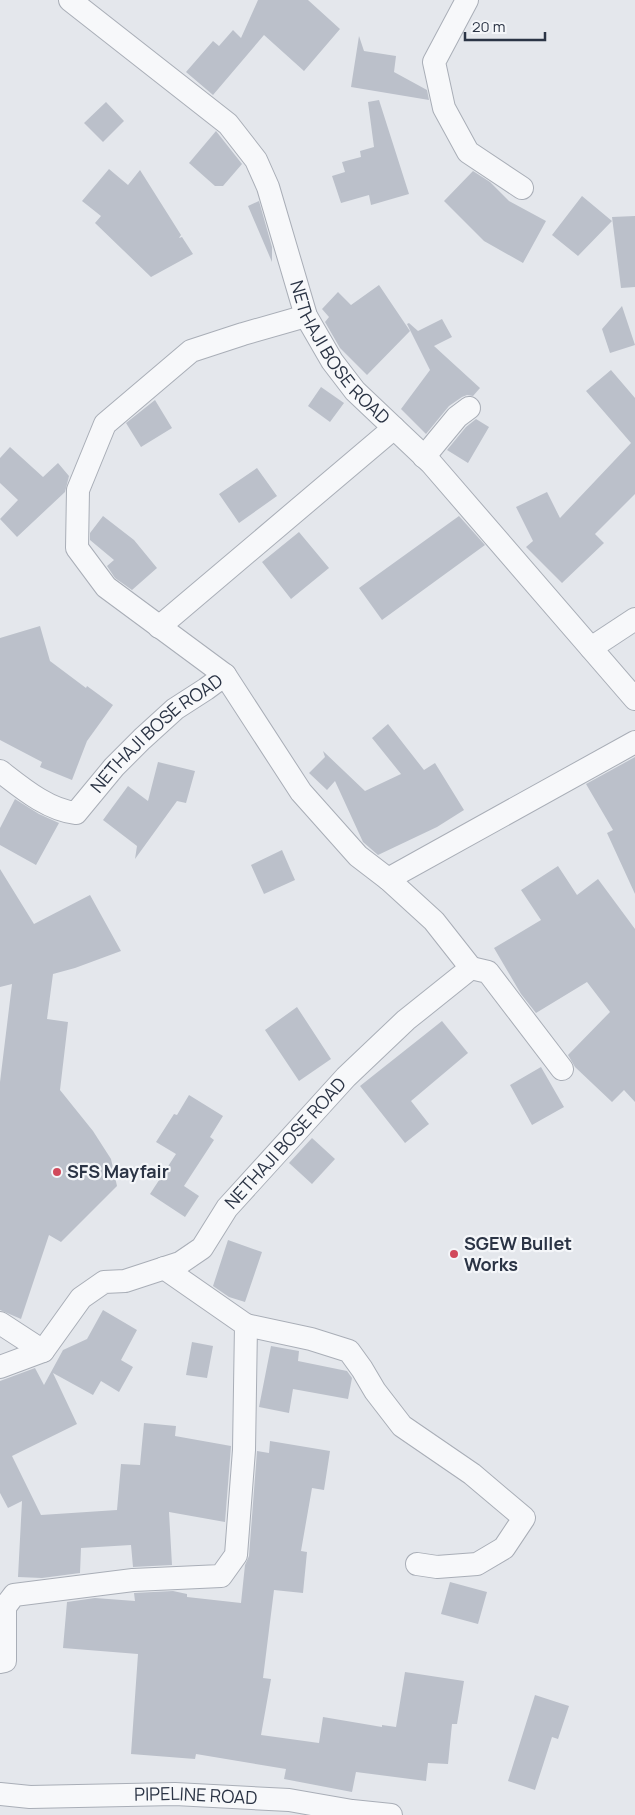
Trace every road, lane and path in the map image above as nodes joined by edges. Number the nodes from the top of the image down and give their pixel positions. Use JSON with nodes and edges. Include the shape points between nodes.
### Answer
{"nodes":[{"id":1,"x":70,"y":0,"type":"edge"},
{"id":2,"x":467,"y":0,"type":"edge"},
{"id":3,"x":522,"y":188,"type":"dead end"},
{"id":4,"x":306,"y":316,"type":"junction"},
{"id":5,"x":469,"y":408,"type":"dead end"},
{"id":6,"x":394,"y":428,"type":"junction"},
{"id":7,"x":424,"y":457,"type":"junction"},
{"id":8,"x":635,"y":619,"type":"edge"},
{"id":9,"x":159,"y":627,"type":"junction"},
{"id":10,"x":591,"y":648,"type":"junction"},
{"id":11,"x":225,"y":675,"type":"junction"},
{"id":12,"x":635,"y":699,"type":"edge"},
{"id":13,"x":635,"y":742,"type":"edge"},
{"id":14,"x":0,"y":771,"type":"edge"},
{"id":15,"x":388,"y":879,"type":"junction"},
{"id":16,"x":471,"y":968,"type":"junction"},
{"id":17,"x":562,"y":1069,"type":"dead end"},
{"id":18,"x":164,"y":1268,"type":"junction"},
{"id":19,"x":0,"y":1323,"type":"edge"},
{"id":20,"x":246,"y":1325,"type":"junction"},
{"id":21,"x":43,"y":1351,"type":"junction"},
{"id":22,"x":0,"y":1367,"type":"edge"},
{"id":23,"x":418,"y":1564,"type":"dead end"},
{"id":24,"x":0,"y":1662,"type":"edge"},
{"id":25,"x":0,"y":1794,"type":"edge"},
{"id":26,"x":391,"y":1815,"type":"edge"}],
"edges":[{"from":1,"to":4,"type":"street","name":"NETHAJI BOSE ROAD","via":[[228,124],[256,160],[268,187]]},
{"from":2,"to":3,"type":"street","via":[[434,62],[444,108],[468,152]]},
{"from":4,"to":6,"type":"street","name":"NETHAJI BOSE ROAD","via":[[332,361],[355,391]]},
{"from":4,"to":9,"type":"street","via":[[191,351],[105,424],[78,490],[78,548],[106,587]]},
{"from":5,"to":7,"type":"street","via":[[457,417]]},
{"from":6,"to":7,"type":"street","name":"NETHAJI BOSE ROAD"},
{"from":6,"to":9,"type":"street"},
{"from":7,"to":10,"type":"street","name":"NETHAJI BOSE ROAD"},
{"from":8,"to":10,"type":"street"},
{"from":9,"to":11,"type":"street"},
{"from":10,"to":12,"type":"street","name":"NETHAJI BOSE ROAD"},
{"from":11,"to":14,"type":"street","name":"NETHAJI BOSE ROAD","via":[[175,709],[142,739],[76,813],[63,812],[23,789]]},
{"from":11,"to":15,"type":"street","name":"NETHAJI BOSE ROAD","via":[[301,792],[358,856]]},
{"from":13,"to":15,"type":"street"},
{"from":15,"to":16,"type":"street","name":"NETHAJI BOSE ROAD","via":[[434,921]]},
{"from":16,"to":17,"type":"street","via":[[488,972]]},
{"from":16,"to":18,"type":"street","name":"NETHAJI BOSE ROAD","via":[[406,1020],[346,1077],[227,1208],[202,1248],[180,1263]]},
{"from":18,"to":20,"type":"street"},
{"from":18,"to":21,"type":"street","name":"NETHAJI BOSE ROAD","via":[[125,1281],[104,1282],[81,1298]]},
{"from":19,"to":21,"type":"street"},
{"from":20,"to":23,"type":"street","via":[[349,1351],[402,1426],[472,1474],[524,1518],[504,1548],[477,1564],[437,1567]]},
{"from":20,"to":24,"type":"street","via":[[236,1555],[221,1576],[133,1580],[14,1595],[5,1607],[5,1661]]},
{"from":21,"to":22,"type":"street"},
{"from":25,"to":26,"type":"street","name":"PIPELINE ROAD","via":[[176,1794],[289,1800]]}]}
